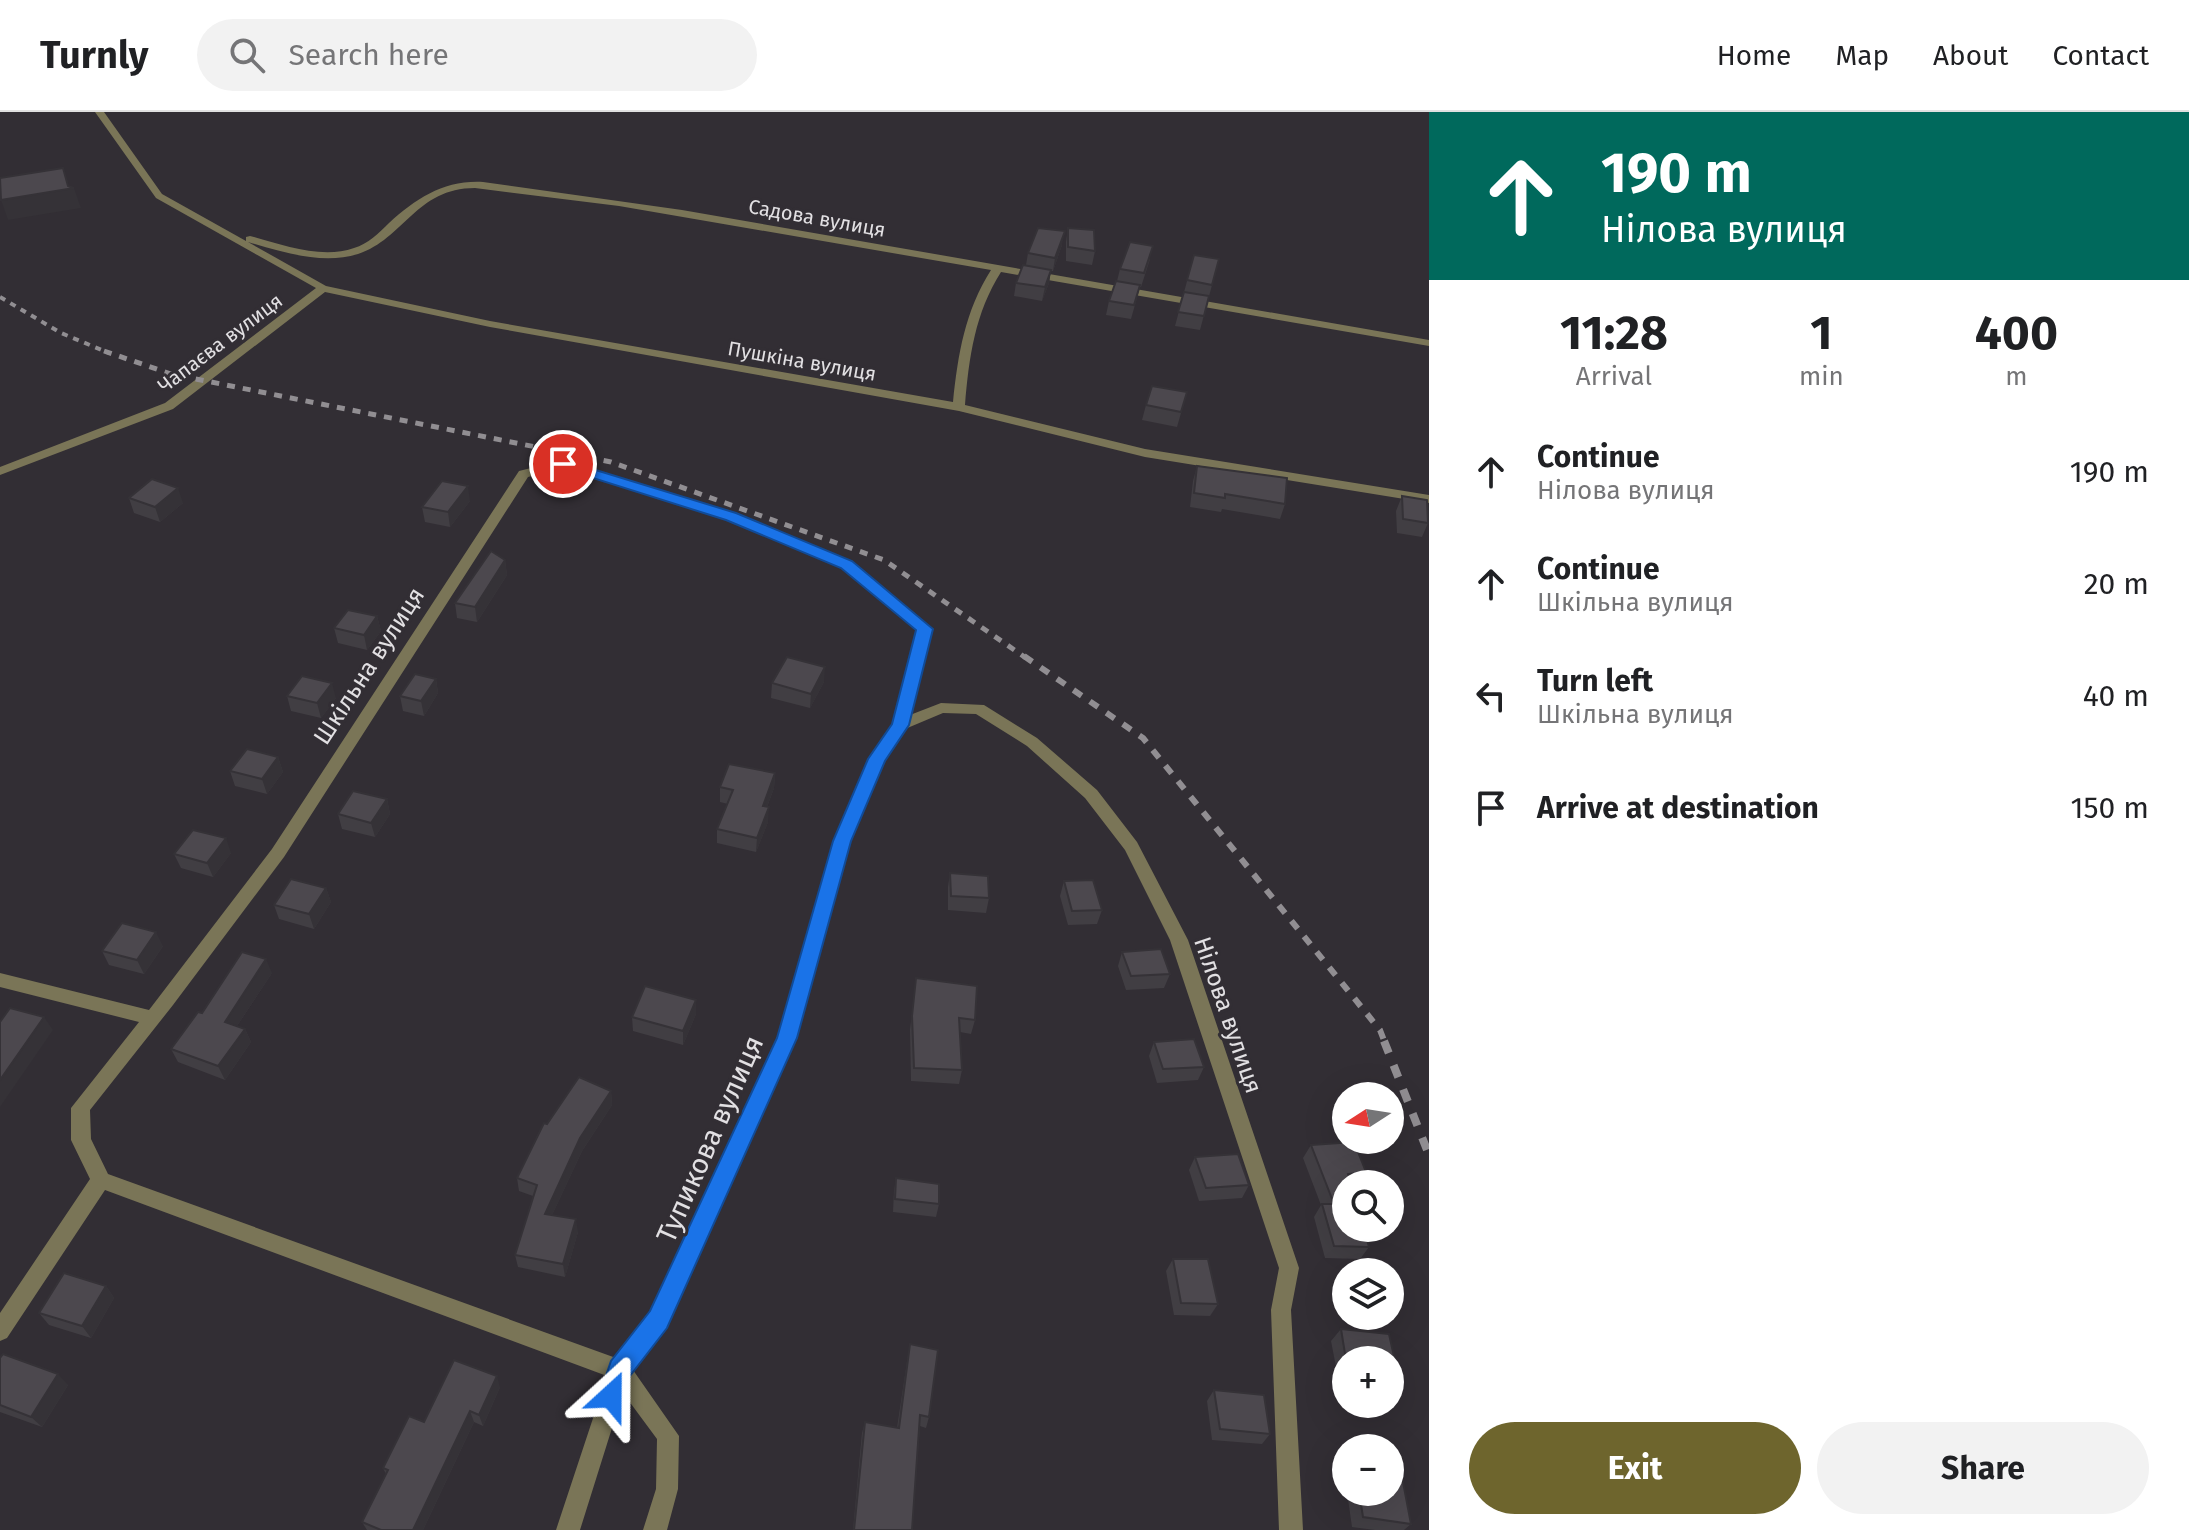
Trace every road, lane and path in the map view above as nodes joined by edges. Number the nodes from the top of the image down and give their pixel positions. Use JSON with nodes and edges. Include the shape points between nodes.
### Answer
{"nodes":[{"id":1,"x":99,"y":112,"type":"edge"},
{"id":2,"x":218,"y":229,"type":"junction"},
{"id":3,"x":998,"y":268,"type":"junction"},
{"id":4,"x":323,"y":288,"type":"junction"},
{"id":5,"x":1429,"y":343,"type":"edge"},
{"id":6,"x":959,"y":407,"type":"junction"},
{"id":7,"x":0,"y":471,"type":"edge"},
{"id":8,"x":1429,"y":499,"type":"edge"},
{"id":9,"x":900,"y":725,"type":"junction"},
{"id":10,"x":0,"y":980,"type":"edge"},
{"id":11,"x":152,"y":1018,"type":"junction"},
{"id":12,"x":101,"y":1180,"type":"junction"},
{"id":13,"x":0,"y":1331,"type":"edge"},
{"id":14,"x":620,"y":1370,"type":"junction"},
{"id":15,"x":568,"y":1530,"type":"edge"},
{"id":16,"x":655,"y":1530,"type":"edge"},
{"id":17,"x":1291,"y":1530,"type":"edge"}],
"edges":[{"from":1,"to":2,"type":"street","name":"Пушкіна вулиця","via":[[159,196]]},
{"from":2,"to":3,"type":"street","name":"Садова вулиця","via":[[293,252],[339,254],[366,247],[424,200],[454,186],[489,186],[574,195]]},
{"from":2,"to":4,"type":"street","name":"Пушкіна вулиця"},
{"from":3,"to":5,"type":"street","name":"Садова вулиця"},
{"from":3,"to":6,"type":"street","via":[[971,319]]},
{"from":4,"to":6,"type":"street","name":"Пушкіна вулиця","via":[[505,327]]},
{"from":4,"to":7,"type":"street","name":"Чапаєва вулиця","via":[[169,406]]},
{"from":6,"to":8,"type":"street","name":"Пушкіна вулиця","via":[[1145,453]]},
{"from":9,"to":11,"type":"street","name":"Шкільна вулиця","via":[[925,629],[847,564],[731,517],[563,464],[523,474],[278,853]]},
{"from":9,"to":14,"type":"street","name":"Тупикова вулиця","via":[[877,759],[842,841],[787,1038],[658,1320]]},
{"from":9,"to":17,"type":"street","name":"Нілова вулиця","via":[[941,708],[979,709],[1032,742],[1091,794],[1131,846],[1179,940],[1289,1268],[1281,1310]]},
{"from":10,"to":11,"type":"street"},
{"from":11,"to":12,"type":"street","name":"Шкільна вулиця","via":[[80,1108],[81,1140]]},
{"from":12,"to":13,"type":"street"},
{"from":12,"to":14,"type":"street"},
{"from":14,"to":15,"type":"street","name":"Тупикова вулиця"},
{"from":14,"to":16,"type":"street","via":[[668,1436],[667,1489]]}]}
